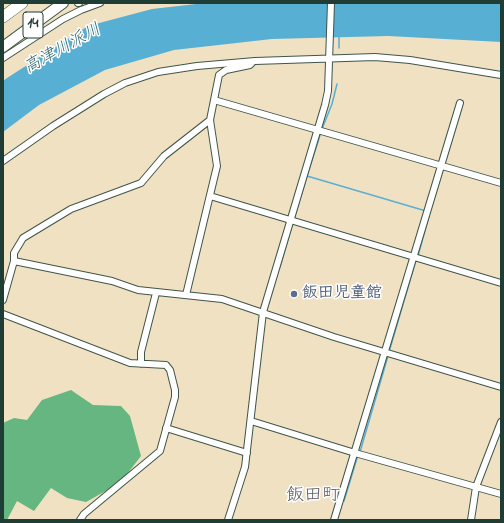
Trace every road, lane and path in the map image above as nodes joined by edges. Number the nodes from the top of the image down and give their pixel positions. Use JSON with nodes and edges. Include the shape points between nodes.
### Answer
{"nodes":[{"id":1,"x":13,"y":3,"type":"edge"},
{"id":2,"x":22,"y":3,"type":"edge"},
{"id":3,"x":63,"y":3,"type":"edge"},
{"id":4,"x":100,"y":3,"type":"edge"},
{"id":5,"x":331,"y":3,"type":"edge"},
{"id":6,"x":3,"y":10,"type":"edge"},
{"id":7,"x":3,"y":17,"type":"edge"},
{"id":8,"x":3,"y":47,"type":"edge"},
{"id":9,"x":329,"y":56,"type":"junction"},
{"id":10,"x":3,"y":58,"type":"edge"},
{"id":11,"x":255,"y":61,"type":"junction"},
{"id":12,"x":501,"y":75,"type":"edge"},
{"id":13,"x":214,"y":100,"type":"junction"},
{"id":14,"x":460,"y":103,"type":"dead end"},
{"id":15,"x":210,"y":120,"type":"junction"},
{"id":16,"x":318,"y":130,"type":"junction"},
{"id":17,"x":3,"y":161,"type":"edge"},
{"id":18,"x":441,"y":166,"type":"junction"},
{"id":19,"x":501,"y":183,"type":"edge"},
{"id":20,"x":210,"y":196,"type":"junction"},
{"id":21,"x":290,"y":221,"type":"junction"},
{"id":22,"x":414,"y":258,"type":"junction"},
{"id":23,"x":14,"y":260,"type":"junction"},
{"id":24,"x":501,"y":283,"type":"edge"},
{"id":25,"x":156,"y":292,"type":"junction"},
{"id":26,"x":186,"y":295,"type":"junction"},
{"id":27,"x":3,"y":300,"type":"edge"},
{"id":28,"x":263,"y":312,"type":"junction"},
{"id":29,"x":3,"y":314,"type":"edge"},
{"id":30,"x":386,"y":352,"type":"junction"},
{"id":31,"x":141,"y":364,"type":"junction"},
{"id":32,"x":501,"y":387,"type":"edge"},
{"id":33,"x":251,"y":421,"type":"junction"},
{"id":34,"x":501,"y":422,"type":"edge"},
{"id":35,"x":166,"y":428,"type":"junction"},
{"id":36,"x":247,"y":453,"type":"junction"},
{"id":37,"x":355,"y":453,"type":"junction"},
{"id":38,"x":476,"y":487,"type":"junction"},
{"id":39,"x":501,"y":494,"type":"edge"},
{"id":40,"x":80,"y":520,"type":"edge"},
{"id":41,"x":228,"y":520,"type":"edge"},
{"id":42,"x":334,"y":520,"type":"edge"},
{"id":43,"x":472,"y":520,"type":"edge"}],
"edges":[{"from":1,"to":6,"type":"highway"},
{"from":2,"to":7,"type":"highway"},
{"from":3,"to":8,"type":"main road","number":"14"},
{"from":4,"to":10,"type":"street","via":[[63,19]]},
{"from":5,"to":9,"type":"street"},
{"from":9,"to":11,"type":"street"},
{"from":9,"to":12,"type":"street","via":[[388,57]]},
{"from":9,"to":16,"type":"street","via":[[325,105]]},
{"from":11,"to":13,"type":"street","via":[[250,66],[226,70],[219,75]]},
{"from":11,"to":17,"type":"street","via":[[158,72],[125,83],[53,126]]},
{"from":13,"to":15,"type":"street"},
{"from":13,"to":16,"type":"street"},
{"from":14,"to":18,"type":"street"},
{"from":15,"to":20,"type":"street","via":[[217,166]]},
{"from":15,"to":23,"type":"street","via":[[164,156],[141,183],[71,210],[23,238],[14,253]]},
{"from":16,"to":18,"type":"street"},
{"from":16,"to":21,"type":"street"},
{"from":18,"to":19,"type":"street"},
{"from":18,"to":22,"type":"street"},
{"from":20,"to":21,"type":"street"},
{"from":20,"to":26,"type":"street"},
{"from":21,"to":22,"type":"street"},
{"from":21,"to":28,"type":"street"},
{"from":22,"to":24,"type":"street"},
{"from":22,"to":30,"type":"street"},
{"from":23,"to":25,"type":"street","via":[[138,290]]},
{"from":23,"to":27,"type":"street"},
{"from":25,"to":26,"type":"street"},
{"from":25,"to":31,"type":"street","via":[[141,352]]},
{"from":26,"to":28,"type":"street","via":[[222,299]]},
{"from":28,"to":30,"type":"street"},
{"from":28,"to":33,"type":"street"},
{"from":29,"to":31,"type":"street","via":[[130,363]]},
{"from":30,"to":32,"type":"street"},
{"from":30,"to":37,"type":"street"},
{"from":31,"to":35,"type":"street","via":[[166,365],[170,370],[175,397]]},
{"from":33,"to":36,"type":"street"},
{"from":33,"to":37,"type":"street"},
{"from":34,"to":38,"type":"street"},
{"from":35,"to":36,"type":"street"},
{"from":35,"to":40,"type":"street","via":[[160,451]]},
{"from":36,"to":41,"type":"street"},
{"from":37,"to":38,"type":"street"},
{"from":37,"to":42,"type":"street"},
{"from":38,"to":39,"type":"street"},
{"from":38,"to":43,"type":"street"}]}
